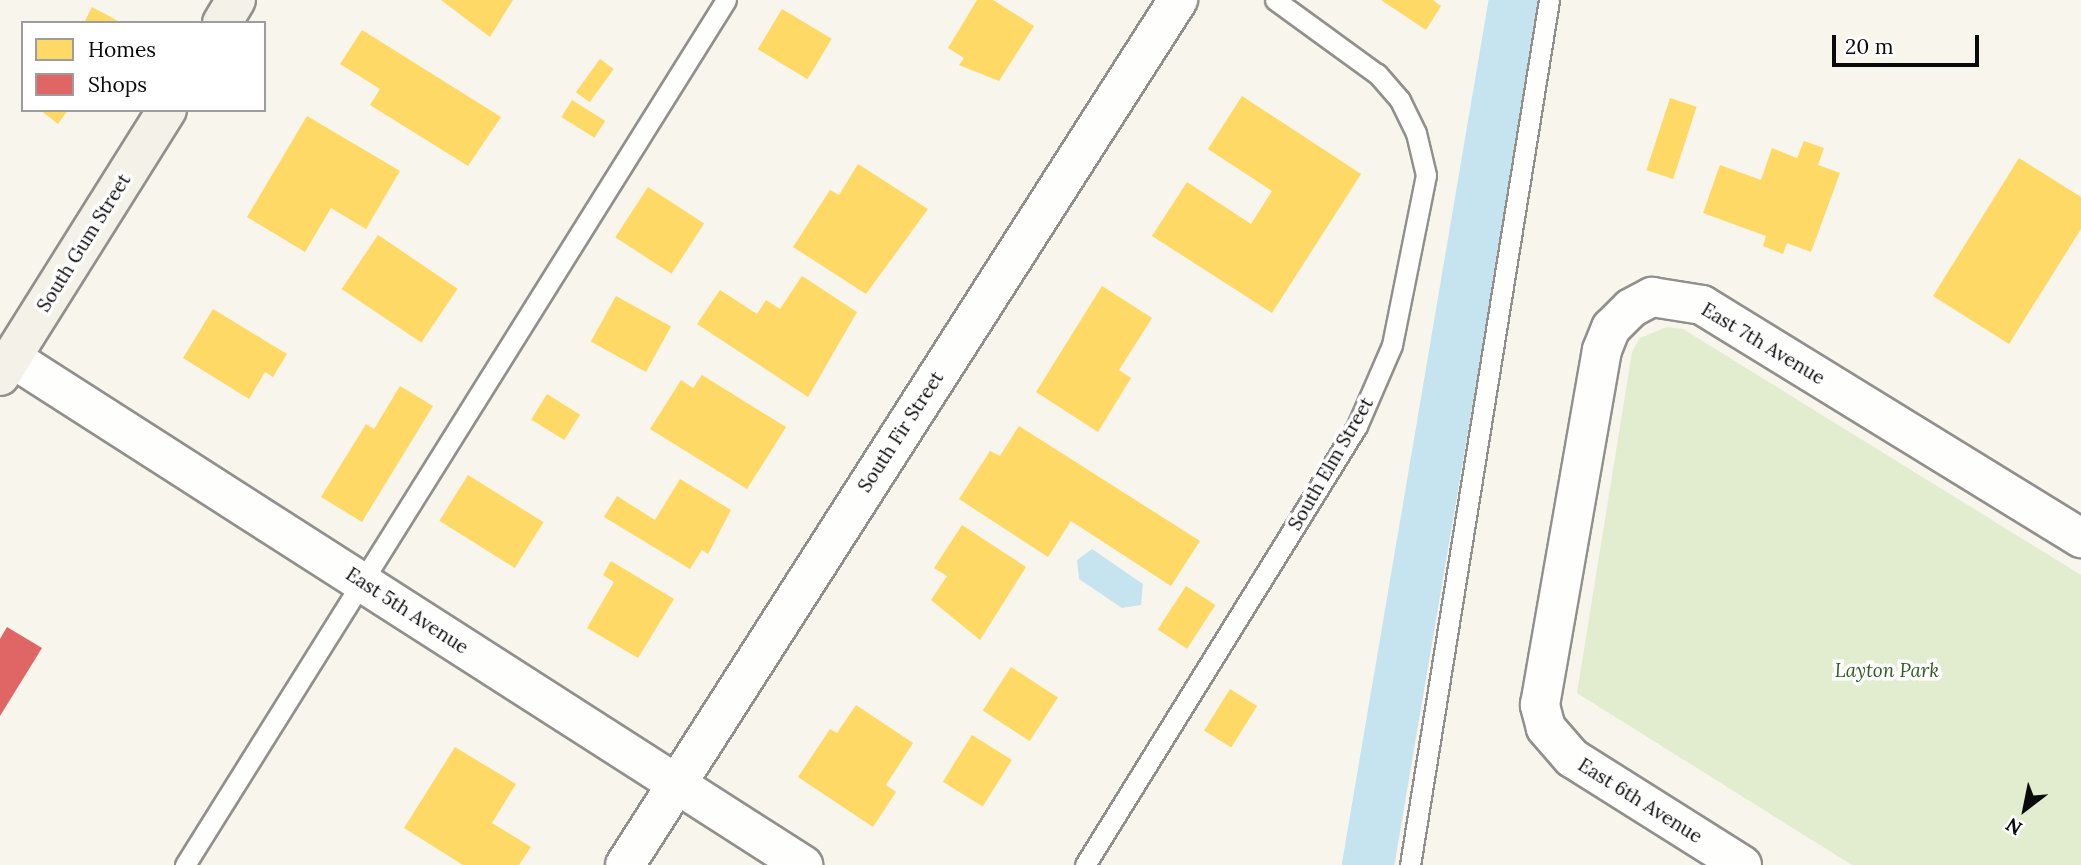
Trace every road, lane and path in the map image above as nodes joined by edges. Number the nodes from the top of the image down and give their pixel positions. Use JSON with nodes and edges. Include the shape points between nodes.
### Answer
{"nodes":[{"id":1,"x":726,"y":0,"type":"edge"},
{"id":2,"x":1178,"y":0,"type":"edge"},
{"id":3,"x":1275,"y":0,"type":"edge"},
{"id":4,"x":1549,"y":0,"type":"edge"},
{"id":5,"x":166,"y":112,"type":"edge"},
{"id":6,"x":6,"y":367,"type":"edge"},
{"id":7,"x":2081,"y":538,"type":"edge"},
{"id":8,"x":363,"y":583,"type":"junction"},
{"id":9,"x":1546,"y":728,"type":"joint"},
{"id":10,"x":676,"y":784,"type":"junction"},
{"id":11,"x":185,"y":865,"type":"edge"},
{"id":12,"x":625,"y":865,"type":"edge"},
{"id":13,"x":803,"y":865,"type":"edge"},
{"id":14,"x":1085,"y":865,"type":"edge"},
{"id":15,"x":1410,"y":865,"type":"edge"},
{"id":16,"x":1742,"y":865,"type":"edge"}],
"edges":[{"from":1,"to":8,"type":"lane"},
{"from":2,"to":10,"type":"street","name":"South Fir Street"},
{"from":3,"to":14,"type":"lane","name":"South Elm Street","via":[[1341,43],[1400,100],[1426,175],[1392,345],[1357,426]]},
{"from":4,"to":15,"type":"lane"},
{"from":5,"to":6,"type":"main road","name":"South Gum Street"},
{"from":6,"to":8,"type":"street","name":"East 5th Avenue"},
{"from":7,"to":9,"type":"street","name":"East 7th Avenue","via":[[1702,305],[1652,297],[1611,328],[1602,350],[1542,678]]},
{"from":8,"to":10,"type":"street","name":"East 5th Avenue"},
{"from":8,"to":11,"type":"lane"},
{"from":9,"to":16,"type":"street","name":"East 6th Avenue","via":[[1572,758]]},
{"from":10,"to":12,"type":"street","name":"South Fir Street"},
{"from":10,"to":13,"type":"street","name":"East 5th Avenue"}]}
